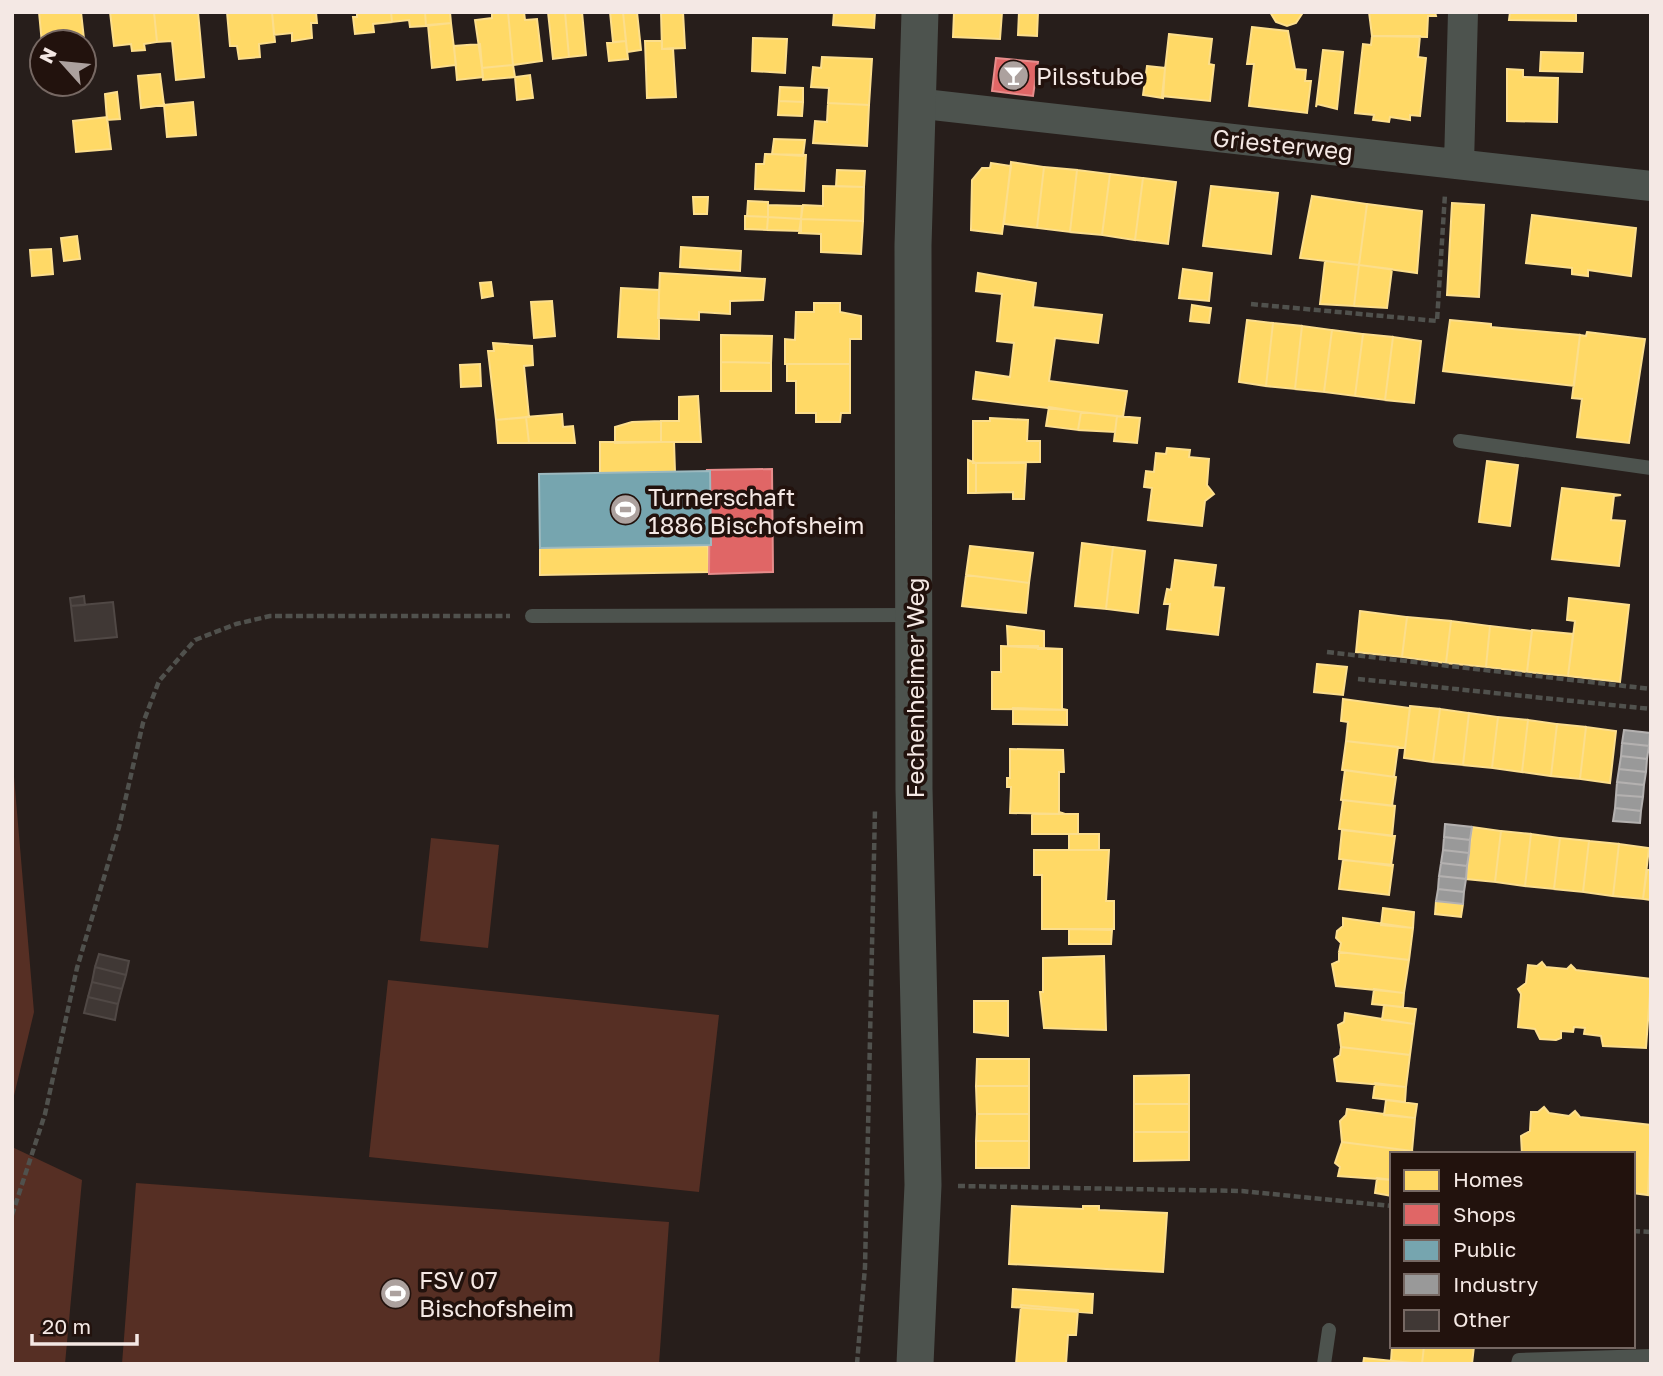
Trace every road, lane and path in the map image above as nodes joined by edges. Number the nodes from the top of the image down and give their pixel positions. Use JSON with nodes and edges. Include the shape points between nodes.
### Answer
{"nodes":[{"id":1,"x":920,"y":12,"type":"edge"},
{"id":2,"x":1463,"y":12,"type":"edge"},
{"id":3,"x":915,"y":103,"type":"junction"},
{"id":4,"x":1453,"y":164,"type":"junction"},
{"id":5,"x":1651,"y":186,"type":"edge"},
{"id":6,"x":1251,"y":304,"type":"dead end"},
{"id":7,"x":1460,"y":441,"type":"dead end"},
{"id":8,"x":1651,"y":468,"type":"edge"},
{"id":9,"x":914,"y":615,"type":"junction"},
{"id":10,"x":532,"y":616,"type":"joint"},
{"id":11,"x":1327,"y":652,"type":"dead end"},
{"id":12,"x":1358,"y":679,"type":"dead end"},
{"id":13,"x":1651,"y":689,"type":"edge"},
{"id":14,"x":1651,"y":709,"type":"edge"},
{"id":15,"x":876,"y":795,"type":"dead end"},
{"id":16,"x":923,"y":1185,"type":"junction"},
{"id":17,"x":1390,"y":1206,"type":"edge"},
{"id":18,"x":12,"y":1215,"type":"edge"},
{"id":19,"x":1329,"y":1331,"type":"dead end"},
{"id":20,"x":1651,"y":1356,"type":"edge"},
{"id":21,"x":857,"y":1364,"type":"edge"},
{"id":22,"x":915,"y":1364,"type":"edge"},
{"id":23,"x":1325,"y":1364,"type":"edge"},
{"id":24,"x":1518,"y":1364,"type":"edge"}],
"edges":[{"from":1,"to":3,"type":"street","name":"Fechenheimer Weg"},
{"from":2,"to":4,"type":"street"},
{"from":3,"to":4,"type":"street","name":"Griesterweg"},
{"from":3,"to":9,"type":"street","name":"Fechenheimer Weg"},
{"from":4,"to":5,"type":"street","name":"Griesterweg"},
{"from":4,"to":6,"type":"path","via":[[1437,321]]},
{"from":7,"to":8,"type":"lane"},
{"from":9,"to":10,"type":"lane"},
{"from":9,"to":16,"type":"street","name":"Fechenheimer Weg"},
{"from":10,"to":18,"type":"path","via":[[270,616],[195,640],[176,658],[159,681],[143,723],[119,827],[77,968],[45,1114]]},
{"from":11,"to":13,"type":"path"},
{"from":12,"to":14,"type":"path"},
{"from":15,"to":21,"type":"path","via":[[865,1267]]},
{"from":16,"to":17,"type":"path","via":[[1242,1191]]},
{"from":16,"to":22,"type":"street","name":"Fechenheimer Weg"},
{"from":19,"to":23,"type":"lane"},
{"from":20,"to":24,"type":"lane","via":[[1519,1360]]}]}
